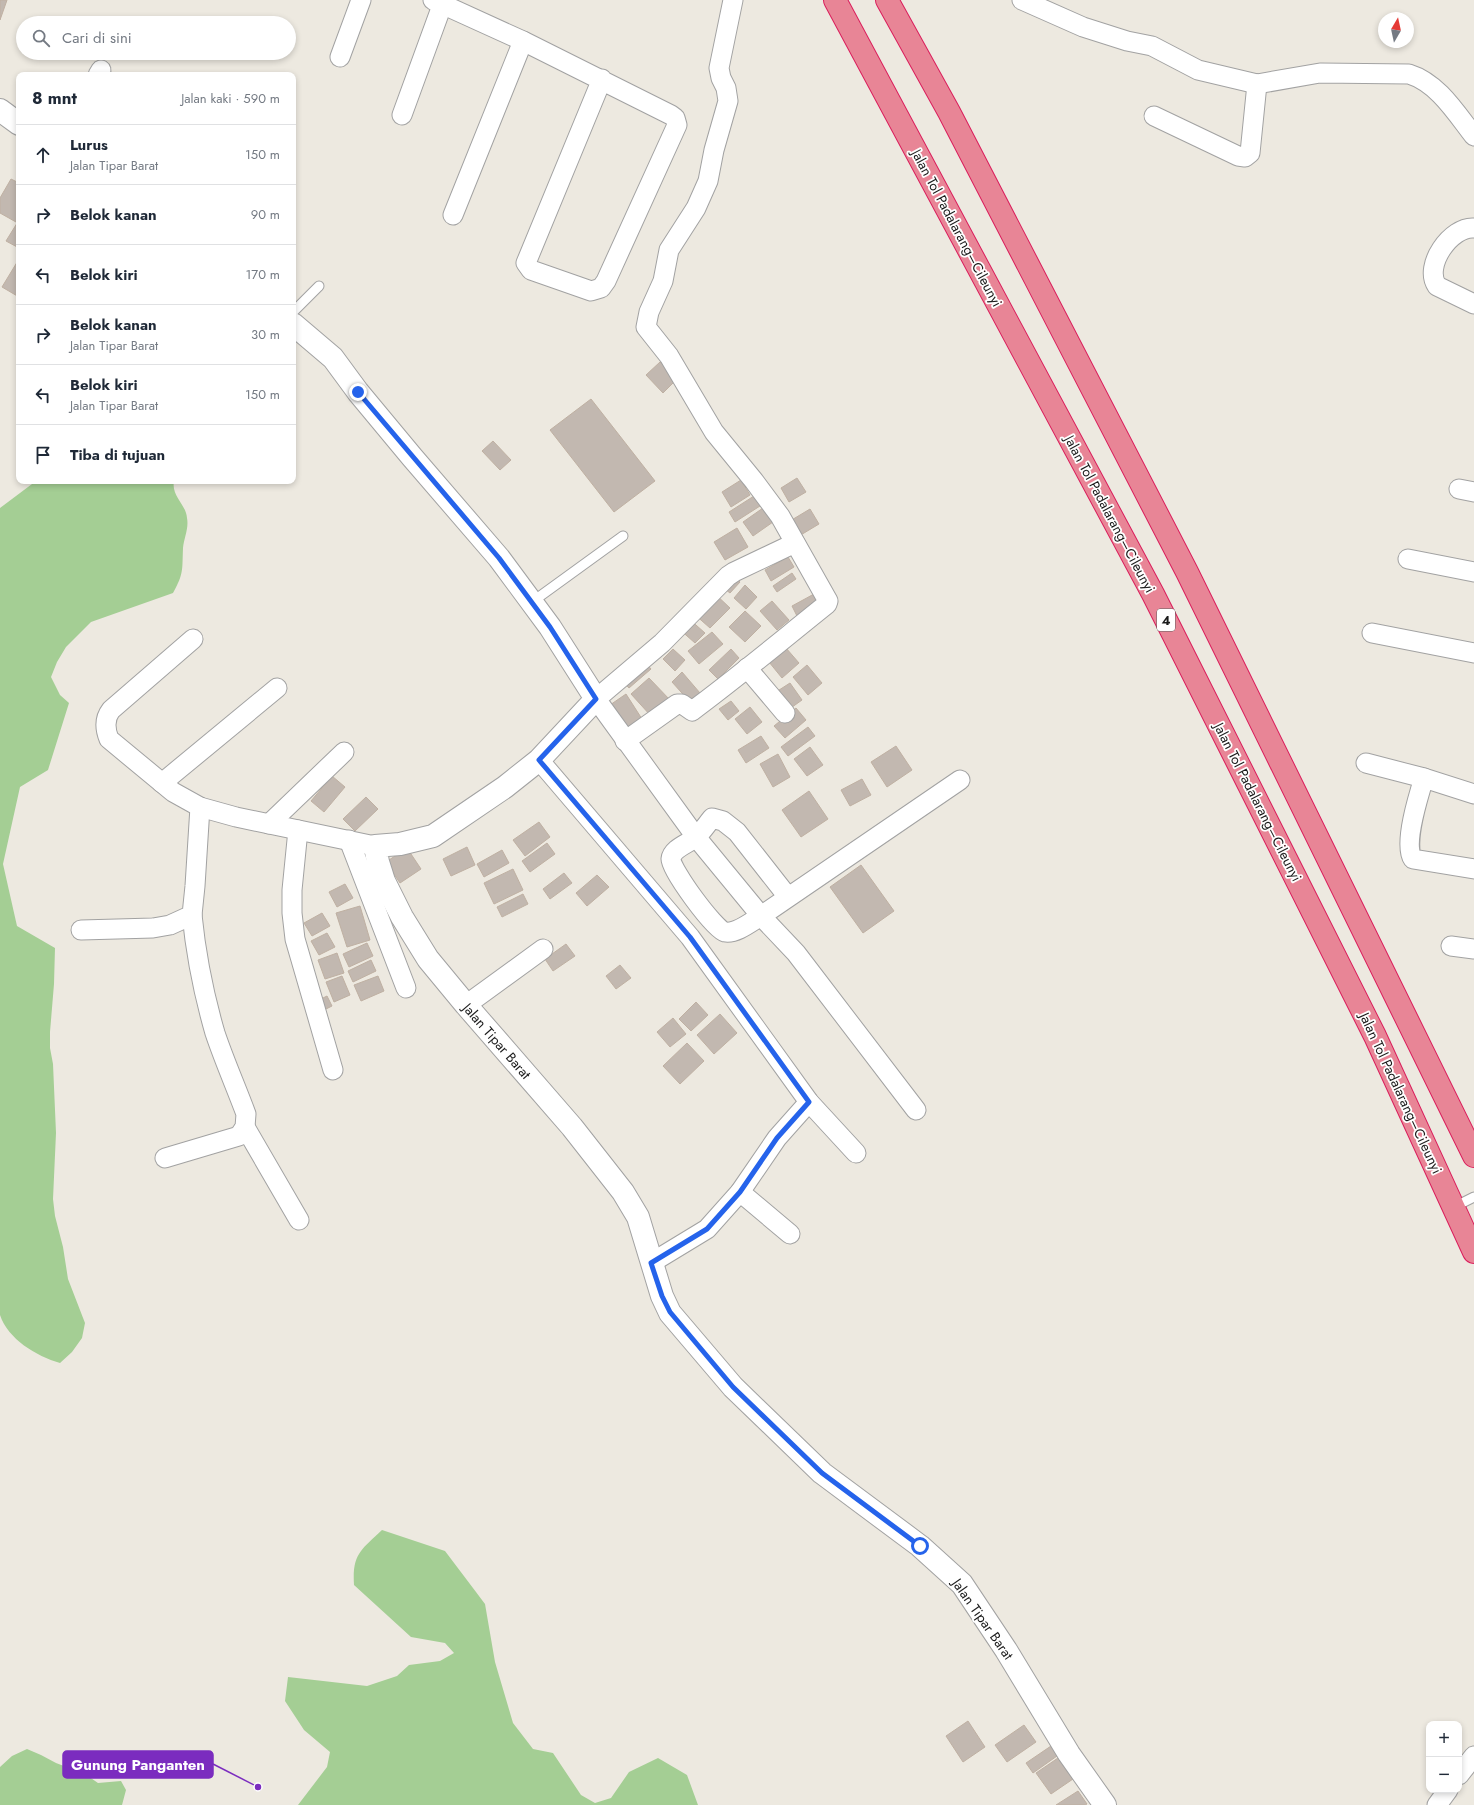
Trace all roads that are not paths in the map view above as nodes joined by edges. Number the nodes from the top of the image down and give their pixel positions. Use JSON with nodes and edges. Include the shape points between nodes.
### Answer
{"nodes":[{"id":1,"x":361,"y":0,"type":"edge"},
{"id":2,"x":733,"y":0,"type":"edge"},
{"id":3,"x":835,"y":0,"type":"edge"},
{"id":4,"x":887,"y":0,"type":"edge"},
{"id":5,"x":1022,"y":0,"type":"edge"},
{"id":6,"x":440,"y":1,"type":"edge"},
{"id":7,"x":523,"y":41,"type":"junction"},
{"id":8,"x":340,"y":57,"type":"dead end"},
{"id":9,"x":602,"y":79,"type":"junction"},
{"id":10,"x":1257,"y":84,"type":"junction"},
{"id":11,"x":0,"y":110,"type":"edge"},
{"id":12,"x":402,"y":115,"type":"dead end"},
{"id":13,"x":1154,"y":116,"type":"dead end"},
{"id":14,"x":16,"y":122,"type":"edge"},
{"id":15,"x":1474,"y":136,"type":"edge"},
{"id":16,"x":452,"y":215,"type":"dead end"},
{"id":17,"x":1474,"y":228,"type":"edge"},
{"id":18,"x":319,"y":286,"type":"dead end"},
{"id":19,"x":1474,"y":304,"type":"edge"},
{"id":20,"x":296,"y":309,"type":"edge"},
{"id":21,"x":296,"y":327,"type":"edge"},
{"id":22,"x":623,"y":536,"type":"dead end"},
{"id":23,"x":795,"y":543,"type":"junction"},
{"id":24,"x":1408,"y":559,"type":"dead end"},
{"id":25,"x":1474,"y":572,"type":"edge"},
{"id":26,"x":532,"y":602,"type":"junction"},
{"id":27,"x":1372,"y":633,"type":"dead end"},
{"id":28,"x":193,"y":640,"type":"dead end"},
{"id":29,"x":1474,"y":653,"type":"edge"},
{"id":30,"x":747,"y":668,"type":"junction"},
{"id":31,"x":277,"y":688,"type":"dead end"},
{"id":32,"x":596,"y":699,"type":"junction"},
{"id":33,"x":785,"y":713,"type":"dead end"},
{"id":34,"x":625,"y":741,"type":"junction"},
{"id":35,"x":344,"y":752,"type":"dead end"},
{"id":36,"x":539,"y":760,"type":"junction"},
{"id":37,"x":1366,"y":763,"type":"dead end"},
{"id":38,"x":1424,"y":778,"type":"junction"},
{"id":39,"x":960,"y":780,"type":"dead end"},
{"id":40,"x":162,"y":783,"type":"junction"},
{"id":41,"x":1474,"y":794,"type":"edge"},
{"id":42,"x":200,"y":807,"type":"junction"},
{"id":43,"x":269,"y":824,"type":"junction"},
{"id":44,"x":298,"y":830,"type":"junction"},
{"id":45,"x":696,"y":837,"type":"junction"},
{"id":46,"x":349,"y":840,"type":"junction"},
{"id":47,"x":375,"y":846,"type":"junction"},
{"id":48,"x":1474,"y":869,"type":"edge"},
{"id":49,"x":788,"y":897,"type":"junction"},
{"id":50,"x":192,"y":915,"type":"junction"},
{"id":51,"x":761,"y":916,"type":"junction"},
{"id":52,"x":81,"y":930,"type":"dead end"},
{"id":53,"x":1451,"y":946,"type":"dead end"},
{"id":54,"x":542,"y":949,"type":"dead end"},
{"id":55,"x":1474,"y":949,"type":"edge"},
{"id":56,"x":406,"y":988,"type":"dead end"},
{"id":57,"x":466,"y":1004,"type":"junction"},
{"id":58,"x":333,"y":1070,"type":"dead end"},
{"id":59,"x":809,"y":1102,"type":"junction"},
{"id":60,"x":916,"y":1110,"type":"dead end"},
{"id":61,"x":245,"y":1127,"type":"junction"},
{"id":62,"x":856,"y":1153,"type":"dead end"},
{"id":63,"x":1474,"y":1156,"type":"edge"},
{"id":64,"x":165,"y":1158,"type":"dead end"},
{"id":65,"x":740,"y":1192,"type":"junction"},
{"id":66,"x":1474,"y":1197,"type":"edge"},
{"id":67,"x":1453,"y":1207,"type":"junction"},
{"id":68,"x":299,"y":1220,"type":"dead end"},
{"id":69,"x":790,"y":1234,"type":"dead end"},
{"id":70,"x":1474,"y":1252,"type":"edge"},
{"id":71,"x":651,"y":1263,"type":"junction"},
{"id":72,"x":1474,"y":1756,"type":"edge"},
{"id":73,"x":1462,"y":1771,"type":"edge"},
{"id":74,"x":1446,"y":1793,"type":"edge"},
{"id":75,"x":1105,"y":1805,"type":"edge"},
{"id":76,"x":1437,"y":1805,"type":"edge"}],
"edges":[{"from":1,"to":8,"type":"street"},
{"from":2,"to":23,"type":"street","via":[[719,68],[728,101],[708,180],[696,208],[669,250],[663,281],[649,312],[646,327],[669,356],[714,432],[780,516]]},
{"from":3,"to":67,"type":"highway","name":"Jalan Tol Padalarang–Cileunyi","number":"4","via":[[1153,594],[1375,1036]]},
{"from":4,"to":63,"type":"highway","via":[[949,112],[1187,572]]},
{"from":5,"to":10,"type":"street","via":[[1083,27],[1152,46],[1198,70]]},
{"from":6,"to":7,"type":"street"},
{"from":6,"to":12,"type":"street"},
{"from":7,"to":9,"type":"street"},
{"from":7,"to":16,"type":"street"},
{"from":9,"to":9,"type":"street","via":[[526,263],[531,270],[591,290],[601,288],[606,281],[677,125],[671,115]]},
{"from":10,"to":13,"type":"street","via":[[1248,156],[1238,156]]},
{"from":10,"to":15,"type":"street","via":[[1320,73],[1409,74],[1420,77],[1430,84]]},
{"from":11,"to":14,"type":"street"},
{"from":17,"to":19,"type":"street","via":[[1468,227],[1448,238],[1434,266],[1433,277],[1437,286]]},
{"from":18,"to":20,"type":"lane"},
{"from":21,"to":26,"type":"street","via":[[333,358],[358,392],[499,558]]},
{"from":22,"to":26,"type":"lane"},
{"from":23,"to":30,"type":"street","via":[[828,601],[827,604]]},
{"from":23,"to":32,"type":"street","via":[[728,576],[662,643]]},
{"from":24,"to":25,"type":"street"},
{"from":26,"to":32,"type":"street"},
{"from":27,"to":29,"type":"street"},
{"from":28,"to":40,"type":"street","via":[[107,716],[106,733],[109,739]]},
{"from":30,"to":33,"type":"street"},
{"from":30,"to":34,"type":"street","via":[[692,711],[682,704],[677,704]]},
{"from":31,"to":40,"type":"street"},
{"from":32,"to":34,"type":"street"},
{"from":32,"to":36,"type":"street"},
{"from":34,"to":45,"type":"street"},
{"from":35,"to":43,"type":"street"},
{"from":36,"to":47,"type":"street","via":[[505,787],[433,836],[400,844]]},
{"from":36,"to":59,"type":"street","via":[[690,937]]},
{"from":37,"to":38,"type":"street"},
{"from":38,"to":41,"type":"street"},
{"from":38,"to":48,"type":"street","via":[[1412,826],[1411,856],[1413,859]]},
{"from":39,"to":49,"type":"street"},
{"from":40,"to":42,"type":"street"},
{"from":42,"to":43,"type":"street"},
{"from":42,"to":50,"type":"street"},
{"from":43,"to":44,"type":"street"},
{"from":44,"to":46,"type":"street"},
{"from":44,"to":58,"type":"street","via":[[292,890],[295,939]]},
{"from":45,"to":49,"type":"street","via":[[712,818],[724,821],[737,832]]},
{"from":45,"to":51,"type":"street"},
{"from":45,"to":51,"type":"street","via":[[673,854],[671,859],[674,868],[716,927],[732,932]]},
{"from":46,"to":47,"type":"street"},
{"from":46,"to":56,"type":"street"},
{"from":47,"to":57,"type":"street","name":"Jalan Tipar Barat","via":[[384,881],[402,917],[428,959]]},
{"from":49,"to":51,"type":"street"},
{"from":50,"to":52,"type":"street","via":[[170,925],[153,928]]},
{"from":50,"to":61,"type":"street","via":[[195,948],[206,998],[216,1034],[246,1114]]},
{"from":51,"to":60,"type":"street","via":[[796,953]]},
{"from":53,"to":55,"type":"street"},
{"from":54,"to":57,"type":"street"},
{"from":57,"to":71,"type":"street","name":"Jalan Tipar Barat","via":[[572,1127],[623,1192],[638,1217]]},
{"from":59,"to":62,"type":"street"},
{"from":59,"to":65,"type":"street","via":[[777,1138]]},
{"from":61,"to":64,"type":"street","via":[[239,1136]]},
{"from":61,"to":68,"type":"street"},
{"from":65,"to":69,"type":"street"},
{"from":65,"to":71,"type":"street","via":[[707,1229]]},
{"from":66,"to":67,"type":"lane"},
{"from":67,"to":70,"type":"highway","name":"Jalan Tol Padalarang–Cileunyi","number":"4"},
{"from":71,"to":75,"type":"street","name":"Jalan Tipar Barat","via":[[670,1312],[733,1387],[822,1473],[920,1546],[962,1584],[1006,1650],[1069,1754]]},
{"from":72,"to":73,"type":"street"},
{"from":74,"to":76,"type":"street"}]}
